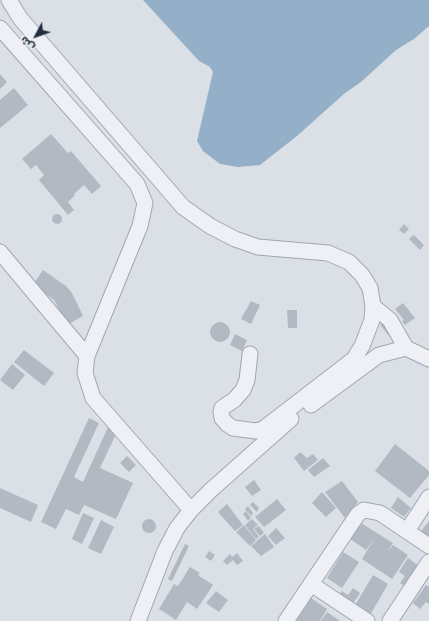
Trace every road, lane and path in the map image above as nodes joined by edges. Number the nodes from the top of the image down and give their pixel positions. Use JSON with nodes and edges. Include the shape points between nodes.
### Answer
{"nodes":[{"id":1,"x":9,"y":0,"type":"edge"},
{"id":2,"x":0,"y":28,"type":"edge"},
{"id":3,"x":0,"y":252,"type":"edge"},
{"id":4,"x":373,"y":306,"type":"junction"},
{"id":5,"x":406,"y":348,"type":"junction"},
{"id":6,"x":250,"y":354,"type":"dead end"},
{"id":7,"x":87,"y":356,"type":"junction"},
{"id":8,"x":429,"y":359,"type":"edge"},
{"id":9,"x":429,"y":497,"type":"edge"},
{"id":10,"x":191,"y":510,"type":"junction"},
{"id":11,"x":407,"y":531,"type":"junction"},
{"id":12,"x":429,"y":546,"type":"edge"},
{"id":13,"x":429,"y":562,"type":"edge"},
{"id":14,"x":311,"y":584,"type":"junction"},
{"id":15,"x":138,"y":621,"type":"edge"},
{"id":16,"x":286,"y":621,"type":"edge"},
{"id":17,"x":367,"y":621,"type":"edge"},
{"id":18,"x":390,"y":621,"type":"edge"}],
"edges":[{"from":1,"to":4,"type":"street","via":[[20,18],[183,207],[210,226],[258,247],[328,253],[349,262],[362,274],[370,288]]},
{"from":2,"to":7,"type":"street","via":[[137,184],[145,203],[140,226]]},
{"from":3,"to":7,"type":"street"},
{"from":4,"to":5,"type":"street","via":[[390,320]]},
{"from":4,"to":6,"type":"street","via":[[372,320],[354,359],[263,429],[256,431],[233,428],[222,418],[221,412],[222,408],[243,390],[247,380]]},
{"from":5,"to":8,"type":"street"},
{"from":5,"to":10,"type":"street","via":[[379,355],[289,421]]},
{"from":7,"to":10,"type":"street","via":[[85,373],[93,398]]},
{"from":9,"to":11,"type":"street"},
{"from":10,"to":15,"type":"street","via":[[177,528],[165,551]]},
{"from":11,"to":12,"type":"street"},
{"from":11,"to":14,"type":"street","via":[[380,513],[364,510],[358,514]]},
{"from":13,"to":18,"type":"street"},
{"from":14,"to":16,"type":"street"},
{"from":14,"to":17,"type":"street"}]}
